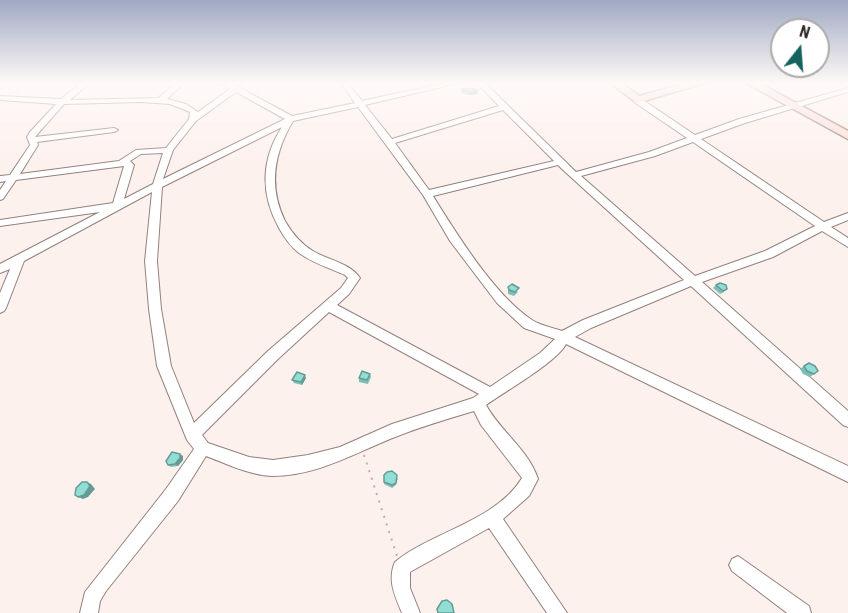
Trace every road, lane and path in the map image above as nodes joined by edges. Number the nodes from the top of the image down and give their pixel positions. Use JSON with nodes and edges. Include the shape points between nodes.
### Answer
{"nodes":[{"id":1,"x":53,"y":112,"type":"edge"},
{"id":2,"x":192,"y":112,"type":"edge"},
{"id":3,"x":202,"y":112,"type":"edge"},
{"id":4,"x":279,"y":112,"type":"edge"},
{"id":5,"x":323,"y":112,"type":"edge"},
{"id":6,"x":366,"y":112,"type":"edge"},
{"id":7,"x":485,"y":112,"type":"edge"},
{"id":8,"x":509,"y":112,"type":"edge"},
{"id":9,"x":655,"y":112,"type":"edge"},
{"id":10,"x":776,"y":112,"type":"edge"},
{"id":11,"x":803,"y":112,"type":"edge"},
{"id":12,"x":193,"y":118,"type":"junction"},
{"id":13,"x":291,"y":118,"type":"junction"},
{"id":14,"x":114,"y":130,"type":"dead end"},
{"id":15,"x":848,"y":136,"type":"edge"},
{"id":16,"x":696,"y":138,"type":"junction"},
{"id":17,"x":32,"y":140,"type":"junction"},
{"id":18,"x":390,"y":142,"type":"junction"},
{"id":19,"x":169,"y":150,"type":"junction"},
{"id":20,"x":124,"y":162,"type":"junction"},
{"id":21,"x":560,"y":162,"type":"junction"},
{"id":22,"x":576,"y":175,"type":"junction"},
{"id":23,"x":12,"y":177,"type":"junction"},
{"id":24,"x":0,"y":179,"type":"edge"},
{"id":25,"x":158,"y":185,"type":"junction"},
{"id":26,"x":427,"y":194,"type":"junction"},
{"id":27,"x":0,"y":197,"type":"edge"},
{"id":28,"x":117,"y":206,"type":"junction"},
{"id":29,"x":848,"y":216,"type":"edge"},
{"id":30,"x":0,"y":223,"type":"edge"},
{"id":31,"x":823,"y":226,"type":"junction"},
{"id":32,"x":848,"y":243,"type":"edge"},
{"id":33,"x":19,"y":259,"type":"junction"},
{"id":34,"x":0,"y":269,"type":"edge"},
{"id":35,"x":695,"y":282,"type":"junction"},
{"id":36,"x":328,"y":306,"type":"junction"},
{"id":37,"x":0,"y":308,"type":"edge"},
{"id":38,"x":563,"y":338,"type":"junction"},
{"id":39,"x":484,"y":398,"type":"junction"},
{"id":40,"x":848,"y":420,"type":"edge"},
{"id":41,"x":197,"y":441,"type":"junction"},
{"id":42,"x":361,"y":446,"type":"junction"},
{"id":43,"x":848,"y":474,"type":"edge"},
{"id":44,"x":492,"y":517,"type":"junction"},
{"id":45,"x":738,"y":565,"type":"dead end"},
{"id":46,"x":401,"y":568,"type":"junction"},
{"id":47,"x":89,"y":613,"type":"edge"},
{"id":48,"x":411,"y":613,"type":"edge"},
{"id":49,"x":558,"y":613,"type":"edge"},
{"id":50,"x":802,"y":613,"type":"edge"}],
"edges":[{"from":1,"to":17,"type":"street","via":[[34,132]]},
{"from":2,"to":12,"type":"street"},
{"from":3,"to":12,"type":"street"},
{"from":4,"to":13,"type":"street"},
{"from":5,"to":13,"type":"street"},
{"from":6,"to":18,"type":"street"},
{"from":7,"to":18,"type":"street"},
{"from":8,"to":21,"type":"street"},
{"from":9,"to":16,"type":"street"},
{"from":10,"to":16,"type":"street"},
{"from":11,"to":15,"type":"street"},
{"from":12,"to":19,"type":"street"},
{"from":13,"to":25,"type":"street"},
{"from":13,"to":36,"type":"street","via":[[276,142],[268,190],[289,235],[305,252],[353,275],[350,286]]},
{"from":14,"to":17,"type":"street"},
{"from":16,"to":22,"type":"street"},
{"from":16,"to":31,"type":"street"},
{"from":17,"to":23,"type":"street","via":[[34,146]]},
{"from":18,"to":26,"type":"street"},
{"from":19,"to":20,"type":"street","via":[[139,152]]},
{"from":19,"to":25,"type":"street"},
{"from":20,"to":23,"type":"street"},
{"from":20,"to":28,"type":"street","via":[[129,165]]},
{"from":21,"to":22,"type":"street"},
{"from":21,"to":26,"type":"street"},
{"from":22,"to":35,"type":"street"},
{"from":23,"to":24,"type":"street"},
{"from":23,"to":27,"type":"street"},
{"from":25,"to":28,"type":"street"},
{"from":25,"to":41,"type":"street","via":[[151,261],[155,309],[164,366]]},
{"from":26,"to":38,"type":"street","via":[[501,300],[528,324]]},
{"from":28,"to":30,"type":"street"},
{"from":28,"to":33,"type":"street"},
{"from":29,"to":31,"type":"street"},
{"from":31,"to":32,"type":"street"},
{"from":31,"to":35,"type":"street","via":[[769,254]]},
{"from":33,"to":34,"type":"street"},
{"from":33,"to":37,"type":"street"},
{"from":35,"to":38,"type":"street","via":[[624,308]]},
{"from":35,"to":40,"type":"street"},
{"from":36,"to":39,"type":"street"},
{"from":36,"to":41,"type":"street","via":[[273,355]]},
{"from":38,"to":39,"type":"street","via":[[545,357]]},
{"from":38,"to":43,"type":"street"},
{"from":39,"to":42,"type":"street"},
{"from":39,"to":44,"type":"street","via":[[486,420],[530,479],[522,492]]},
{"from":41,"to":42,"type":"street","via":[[249,465],[273,468],[308,463]]},
{"from":41,"to":47,"type":"street","via":[[172,495],[91,597]]},
{"from":42,"to":46,"type":"path"},
{"from":44,"to":46,"type":"street"},
{"from":44,"to":49,"type":"street"},
{"from":45,"to":50,"type":"street"},
{"from":46,"to":48,"type":"street","via":[[401,588]]}]}
